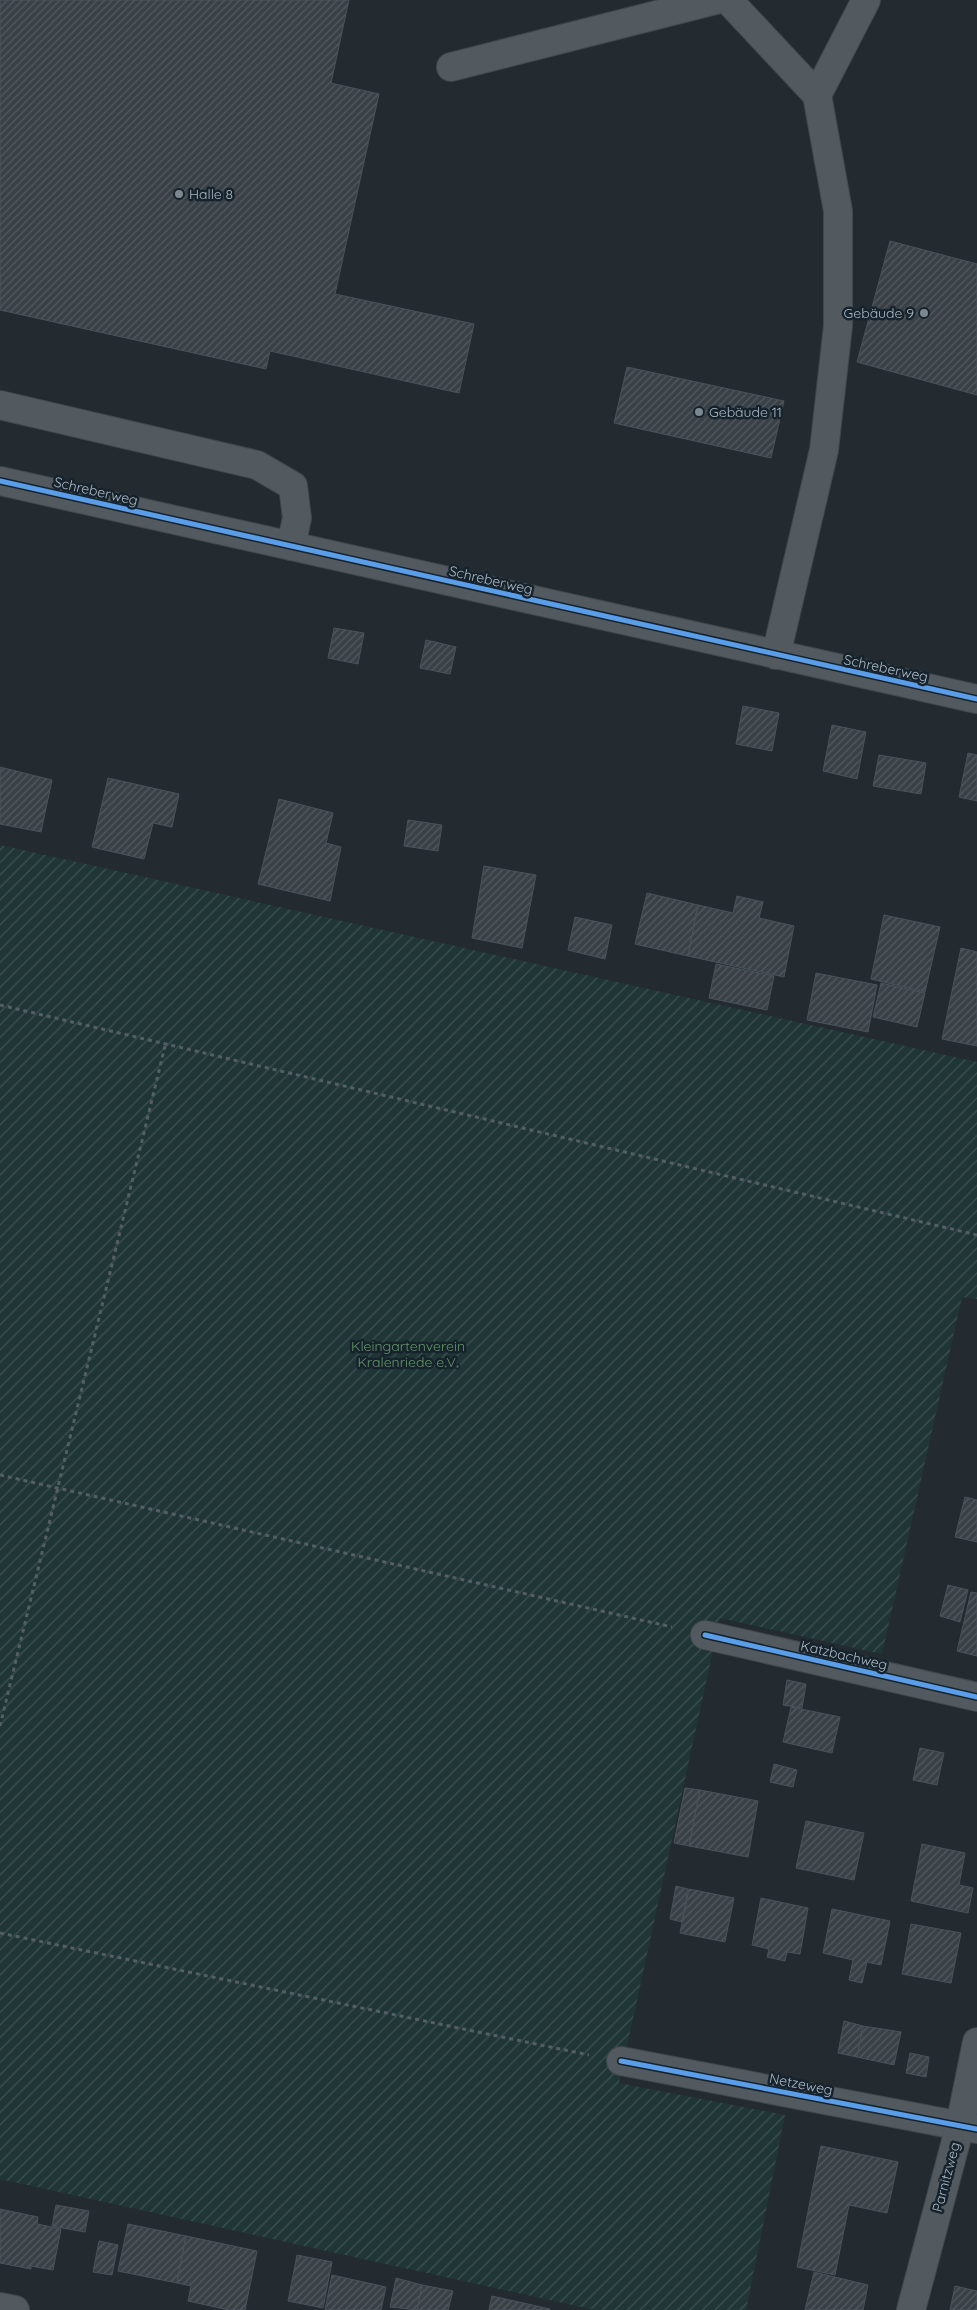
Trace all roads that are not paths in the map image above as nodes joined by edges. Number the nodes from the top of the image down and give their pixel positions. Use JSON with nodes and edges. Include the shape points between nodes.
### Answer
{"nodes":[{"id":1,"x":716,"y":0,"type":"edge"},
{"id":2,"x":728,"y":0,"type":"edge"},
{"id":3,"x":866,"y":0,"type":"edge"},
{"id":4,"x":451,"y":67,"type":"dead end"},
{"id":5,"x":817,"y":95,"type":"junction"},
{"id":6,"x":0,"y":405,"type":"edge"},
{"id":7,"x":0,"y":481,"type":"edge"},
{"id":8,"x":290,"y":546,"type":"junction"},
{"id":9,"x":776,"y":655,"type":"junction"},
{"id":10,"x":977,"y":700,"type":"edge"},
{"id":11,"x":705,"y":1634,"type":"road end"},
{"id":12,"x":977,"y":1697,"type":"edge"},
{"id":13,"x":977,"y":2042,"type":"edge"},
{"id":14,"x":621,"y":2061,"type":"road end"},
{"id":15,"x":968,"y":2127,"type":"edge"},
{"id":16,"x":0,"y":2307,"type":"edge"},
{"id":17,"x":15,"y":2310,"type":"edge"},
{"id":18,"x":911,"y":2310,"type":"edge"}],
"edges":[{"from":1,"to":4,"type":"street"},
{"from":2,"to":5,"type":"street"},
{"from":3,"to":5,"type":"street"},
{"from":5,"to":9,"type":"street","via":[[838,211],[838,326],[824,450]]},
{"from":6,"to":8,"type":"street","via":[[257,465],[293,486],[297,518]]},
{"from":7,"to":8,"type":"street","name":"Schreberweg"},
{"from":8,"to":9,"type":"street","name":"Schreberweg"},
{"from":9,"to":10,"type":"street","name":"Schreberweg"},
{"from":11,"to":12,"type":"street","name":"Katzbachweg"},
{"from":13,"to":15,"type":"street","name":"Parnitzweg"},
{"from":14,"to":15,"type":"street","name":"Netzeweg"},
{"from":15,"to":18,"type":"street","name":"Parnitzweg"},
{"from":16,"to":17,"type":"street"}]}
